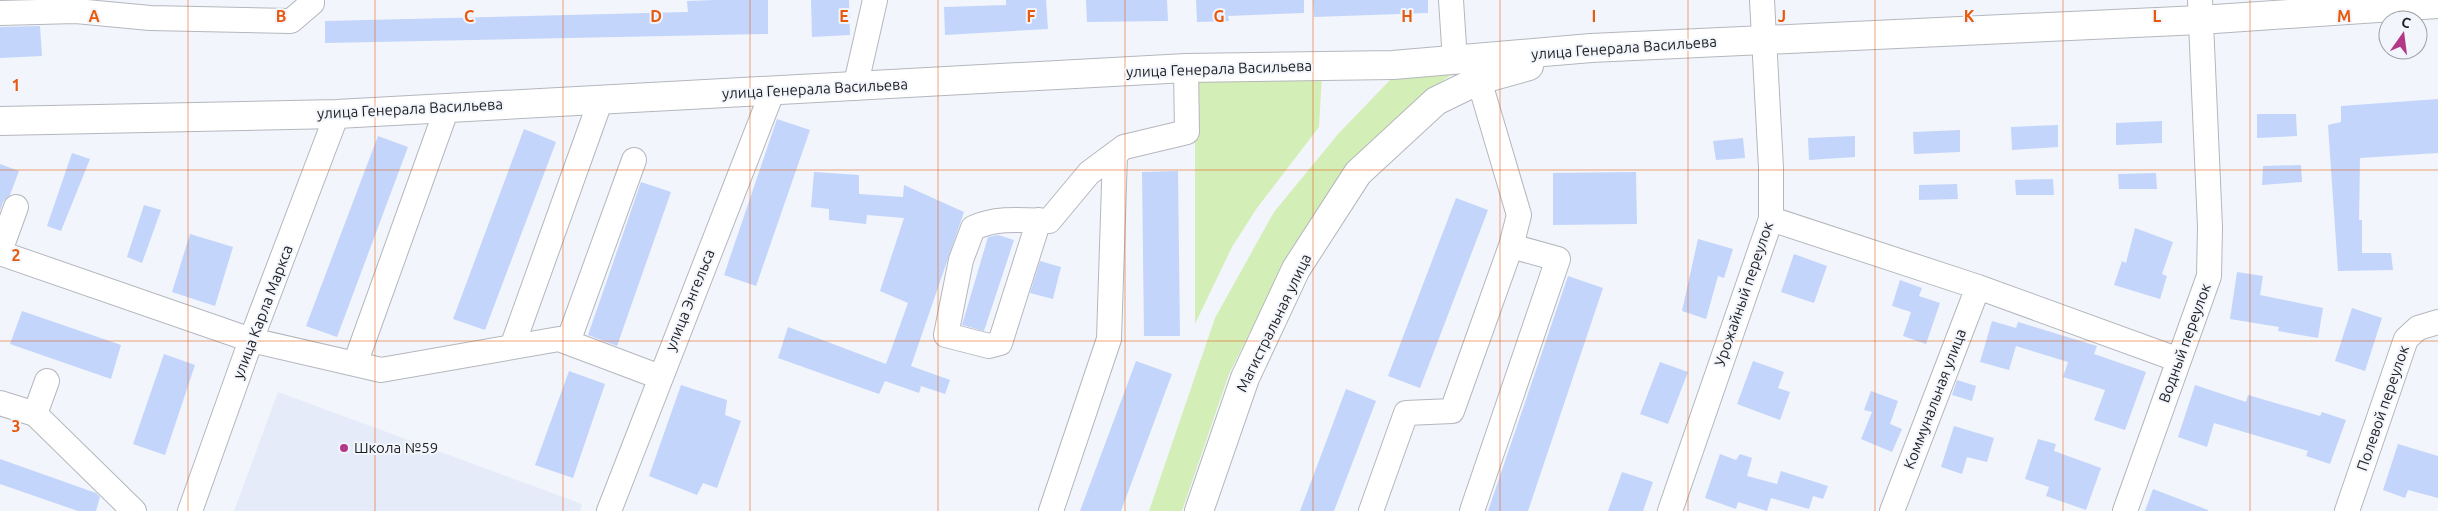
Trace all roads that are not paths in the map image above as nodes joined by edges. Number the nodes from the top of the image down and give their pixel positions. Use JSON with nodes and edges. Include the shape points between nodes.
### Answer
{"nodes":[{"id":1,"x":312,"y":0,"type":"edge"},
{"id":2,"x":875,"y":0,"type":"edge"},
{"id":3,"x":1451,"y":0,"type":"edge"},
{"id":4,"x":1762,"y":0,"type":"edge"},
{"id":5,"x":2438,"y":4,"type":"edge"},
{"id":6,"x":2200,"y":10,"type":"edge"},
{"id":7,"x":0,"y":13,"type":"edge"},
{"id":8,"x":1763,"y":39,"type":"junction"},
{"id":9,"x":1591,"y":48,"type":"junction"},
{"id":10,"x":1455,"y":61,"type":"junction"},
{"id":11,"x":1186,"y":68,"type":"junction"},
{"id":12,"x":1479,"y":80,"type":"junction"},
{"id":13,"x":854,"y":88,"type":"junction"},
{"id":14,"x":772,"y":90,"type":"junction"},
{"id":15,"x":601,"y":99,"type":"junction"},
{"id":16,"x":447,"y":108,"type":"junction"},
{"id":17,"x":337,"y":114,"type":"junction"},
{"id":18,"x":0,"y":121,"type":"edge"},
{"id":19,"x":1115,"y":154,"type":"junction"},
{"id":20,"x":634,"y":160,"type":"dead end"},
{"id":21,"x":16,"y":207,"type":"dead end"},
{"id":22,"x":1771,"y":218,"type":"junction"},
{"id":23,"x":1039,"y":220,"type":"junction"},
{"id":24,"x":1511,"y":246,"type":"junction"},
{"id":25,"x":0,"y":252,"type":"edge"},
{"id":26,"x":1978,"y":287,"type":"junction"},
{"id":27,"x":2438,"y":322,"type":"edge"},
{"id":28,"x":251,"y":340,"type":"junction"},
{"id":29,"x":568,"y":342,"type":"junction"},
{"id":30,"x":512,"y":347,"type":"junction"},
{"id":31,"x":2179,"y":360,"type":"junction"},
{"id":32,"x":355,"y":364,"type":"junction"},
{"id":33,"x":660,"y":377,"type":"junction"},
{"id":34,"x":47,"y":381,"type":"dead end"},
{"id":35,"x":0,"y":403,"type":"edge"},
{"id":36,"x":35,"y":414,"type":"junction"},
{"id":37,"x":612,"y":510,"type":"edge"},
{"id":38,"x":134,"y":511,"type":"edge"},
{"id":39,"x":190,"y":511,"type":"edge"},
{"id":40,"x":1051,"y":511,"type":"edge"},
{"id":41,"x":1199,"y":511,"type":"edge"},
{"id":42,"x":1371,"y":511,"type":"edge"},
{"id":43,"x":1472,"y":511,"type":"edge"},
{"id":44,"x":1670,"y":511,"type":"edge"},
{"id":45,"x":1892,"y":511,"type":"edge"},
{"id":46,"x":2126,"y":511,"type":"edge"},
{"id":47,"x":2347,"y":511,"type":"edge"}],
"edges":[{"from":1,"to":7,"type":"street","via":[[291,20],[150,18],[76,11]]},
{"from":2,"to":13,"type":"street"},
{"from":3,"to":10,"type":"street"},
{"from":4,"to":8,"type":"street","name":"Урожайный переулок"},
{"from":5,"to":6,"type":"main road","name":"улица Генерала Васильева"},
{"from":6,"to":8,"type":"main road","name":"улица Генерала Васильева"},
{"from":6,"to":31,"type":"street","name":"Водный переулок","via":[[2210,227],[2209,276]]},
{"from":8,"to":9,"type":"main road","name":"улица Генерала Васильева"},
{"from":8,"to":22,"type":"street","name":"Урожайный переулок"},
{"from":9,"to":10,"type":"main road","name":"улица Генерала Васильева"},
{"from":9,"to":12,"type":"main road","name":"Магистральная улица"},
{"from":10,"to":11,"type":"main road","name":"улица Генерала Васильева"},
{"from":11,"to":13,"type":"main road","name":"улица Генерала Васильева"},
{"from":11,"to":19,"type":"street","via":[[1187,132],[1124,148]]},
{"from":12,"to":24,"type":"street","via":[[1520,215]]},
{"from":12,"to":41,"type":"main road","name":"Магистральная улица","via":[[1436,101],[1358,173],[1296,269],[1245,378]]},
{"from":13,"to":14,"type":"main road","name":"улица Генерала Васильева"},
{"from":14,"to":15,"type":"main road","name":"улица Генерала Васильева"},
{"from":14,"to":33,"type":"street","name":"улица Энгельса"},
{"from":15,"to":16,"type":"main road","name":"улица Генерала Васильева"},
{"from":15,"to":30,"type":"street"},
{"from":16,"to":17,"type":"main road","name":"улица Генерала Васильева"},
{"from":16,"to":32,"type":"street"},
{"from":17,"to":18,"type":"main road","name":"улица Генерала Васильева"},
{"from":17,"to":28,"type":"street","name":"улица Карла Маркса"},
{"from":19,"to":23,"type":"street","via":[[1089,173],[1049,221]]},
{"from":19,"to":40,"type":"street","via":[[1108,339]]},
{"from":20,"to":29,"type":"street"},
{"from":21,"to":25,"type":"street"},
{"from":22,"to":26,"type":"street"},
{"from":22,"to":44,"type":"street","name":"Урожайный переулок"},
{"from":23,"to":23,"type":"street","via":[[989,220],[973,228],[961,260],[946,335],[989,346],[1000,343]]},
{"from":24,"to":42,"type":"street","via":[[1452,411],[1406,413]]},
{"from":24,"to":43,"type":"street","via":[[1558,259]]},
{"from":25,"to":28,"type":"street"},
{"from":26,"to":31,"type":"street"},
{"from":26,"to":45,"type":"street","name":"Коммунальная улица"},
{"from":27,"to":47,"type":"street","name":"Полевой переулок","via":[[2418,328],[2406,339]]},
{"from":28,"to":32,"type":"street"},
{"from":28,"to":39,"type":"street","name":"улица Карла Маркса"},
{"from":29,"to":30,"type":"street","via":[[559,339]]},
{"from":29,"to":33,"type":"street"},
{"from":30,"to":32,"type":"street","via":[[381,370]]},
{"from":31,"to":46,"type":"street","name":"Водный переулок"},
{"from":33,"to":37,"type":"street","name":"улица Энгельса"},
{"from":34,"to":36,"type":"street"},
{"from":35,"to":36,"type":"street"},
{"from":36,"to":38,"type":"street"}]}
